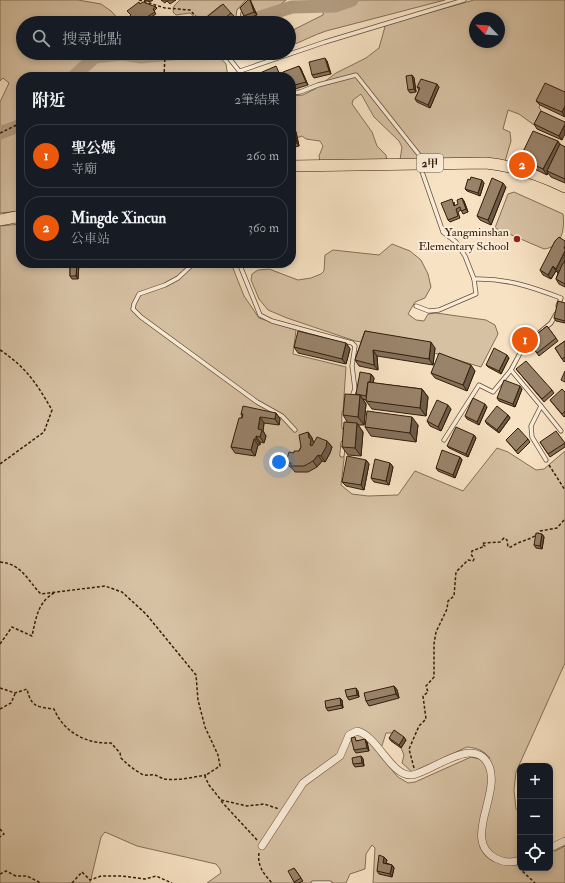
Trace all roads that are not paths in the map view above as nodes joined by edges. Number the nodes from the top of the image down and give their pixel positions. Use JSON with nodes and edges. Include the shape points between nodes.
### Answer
{"nodes":[{"id":1,"x":249,"y":0,"type":"edge"},
{"id":2,"x":464,"y":0,"type":"edge"},
{"id":3,"x":239,"y":16,"type":"edge"},
{"id":4,"x":296,"y":52,"type":"edge"},
{"id":5,"x":230,"y":60,"type":"edge"},
{"id":6,"x":272,"y":60,"type":"edge"},
{"id":7,"x":240,"y":71,"type":"joint"},
{"id":8,"x":296,"y":92,"type":"edge"},
{"id":9,"x":422,"y":163,"type":"junction"},
{"id":10,"x":296,"y":166,"type":"edge"},
{"id":11,"x":565,"y":187,"type":"edge"},
{"id":12,"x":16,"y":217,"type":"edge"},
{"id":13,"x":0,"y":220,"type":"edge"},
{"id":14,"x":189,"y":268,"type":"edge"},
{"id":15,"x":241,"y":268,"type":"edge"},
{"id":16,"x":474,"y":279,"type":"junction"},
{"id":17,"x":563,"y":298,"type":"edge"},
{"id":18,"x":416,"y":306,"type":"dead end"},
{"id":19,"x":511,"y":370,"type":"junction"},
{"id":20,"x":350,"y":401,"type":"edge"},
{"id":21,"x":347,"y":406,"type":"edge"},
{"id":22,"x":541,"y":406,"type":"junction"},
{"id":23,"x":295,"y":430,"type":"dead end"},
{"id":24,"x":561,"y":431,"type":"dead end"},
{"id":25,"x":343,"y":433,"type":"edge"},
{"id":26,"x":444,"y":440,"type":"dead end"},
{"id":27,"x":343,"y":441,"type":"edge"},
{"id":28,"x":342,"y":455,"type":"edge"},
{"id":29,"x":546,"y":460,"type":"road end"},
{"id":30,"x":565,"y":841,"type":"edge"},
{"id":31,"x":262,"y":846,"type":"road end"},
{"id":32,"x":553,"y":847,"type":"edge"},
{"id":33,"x":517,"y":861,"type":"edge"},
{"id":34,"x":313,"y":883,"type":"edge"},
{"id":35,"x":330,"y":883,"type":"edge"}],
"edges":[{"from":1,"to":3,"type":"lane","via":[[239,11]]},
{"from":2,"to":4,"type":"lane"},
{"from":5,"to":7,"type":"lane"},
{"from":6,"to":7,"type":"lane"},
{"from":8,"to":9,"type":"lane","via":[[356,75]]},
{"from":9,"to":10,"type":"main road","number":"2甲"},
{"from":9,"to":11,"type":"main road","number":"2甲","via":[[486,163],[508,166],[550,175]]},
{"from":9,"to":16,"type":"lane","via":[[443,232],[456,242]]},
{"from":12,"to":13,"type":"main road"},
{"from":14,"to":23,"type":"lane","via":[[165,285],[139,294],[134,309],[141,317],[239,389],[282,416]]},
{"from":15,"to":20,"type":"lane","via":[[260,315],[355,346],[352,366],[355,390]]},
{"from":16,"to":17,"type":"lane","via":[[499,279]]},
{"from":16,"to":18,"type":"lane","via":[[476,294],[439,310],[429,311]]},
{"from":17,"to":19,"type":"lane","via":[[551,323],[525,344]]},
{"from":19,"to":22,"type":"lane"},
{"from":19,"to":26,"type":"lane","via":[[493,392],[479,385]]},
{"from":21,"to":25,"type":"lane","via":[[344,412]]},
{"from":22,"to":24,"type":"lane"},
{"from":22,"to":29,"type":"lane","via":[[531,426],[532,437]]},
{"from":27,"to":28,"type":"lane"},
{"from":30,"to":32,"type":"street"},
{"from":31,"to":33,"type":"street","via":[[303,783],[340,756],[352,732],[362,732],[406,774],[416,774],[469,752],[486,760],[490,774],[490,789],[481,841],[490,856],[500,860]]},
{"from":34,"to":35,"type":"lane"}]}
